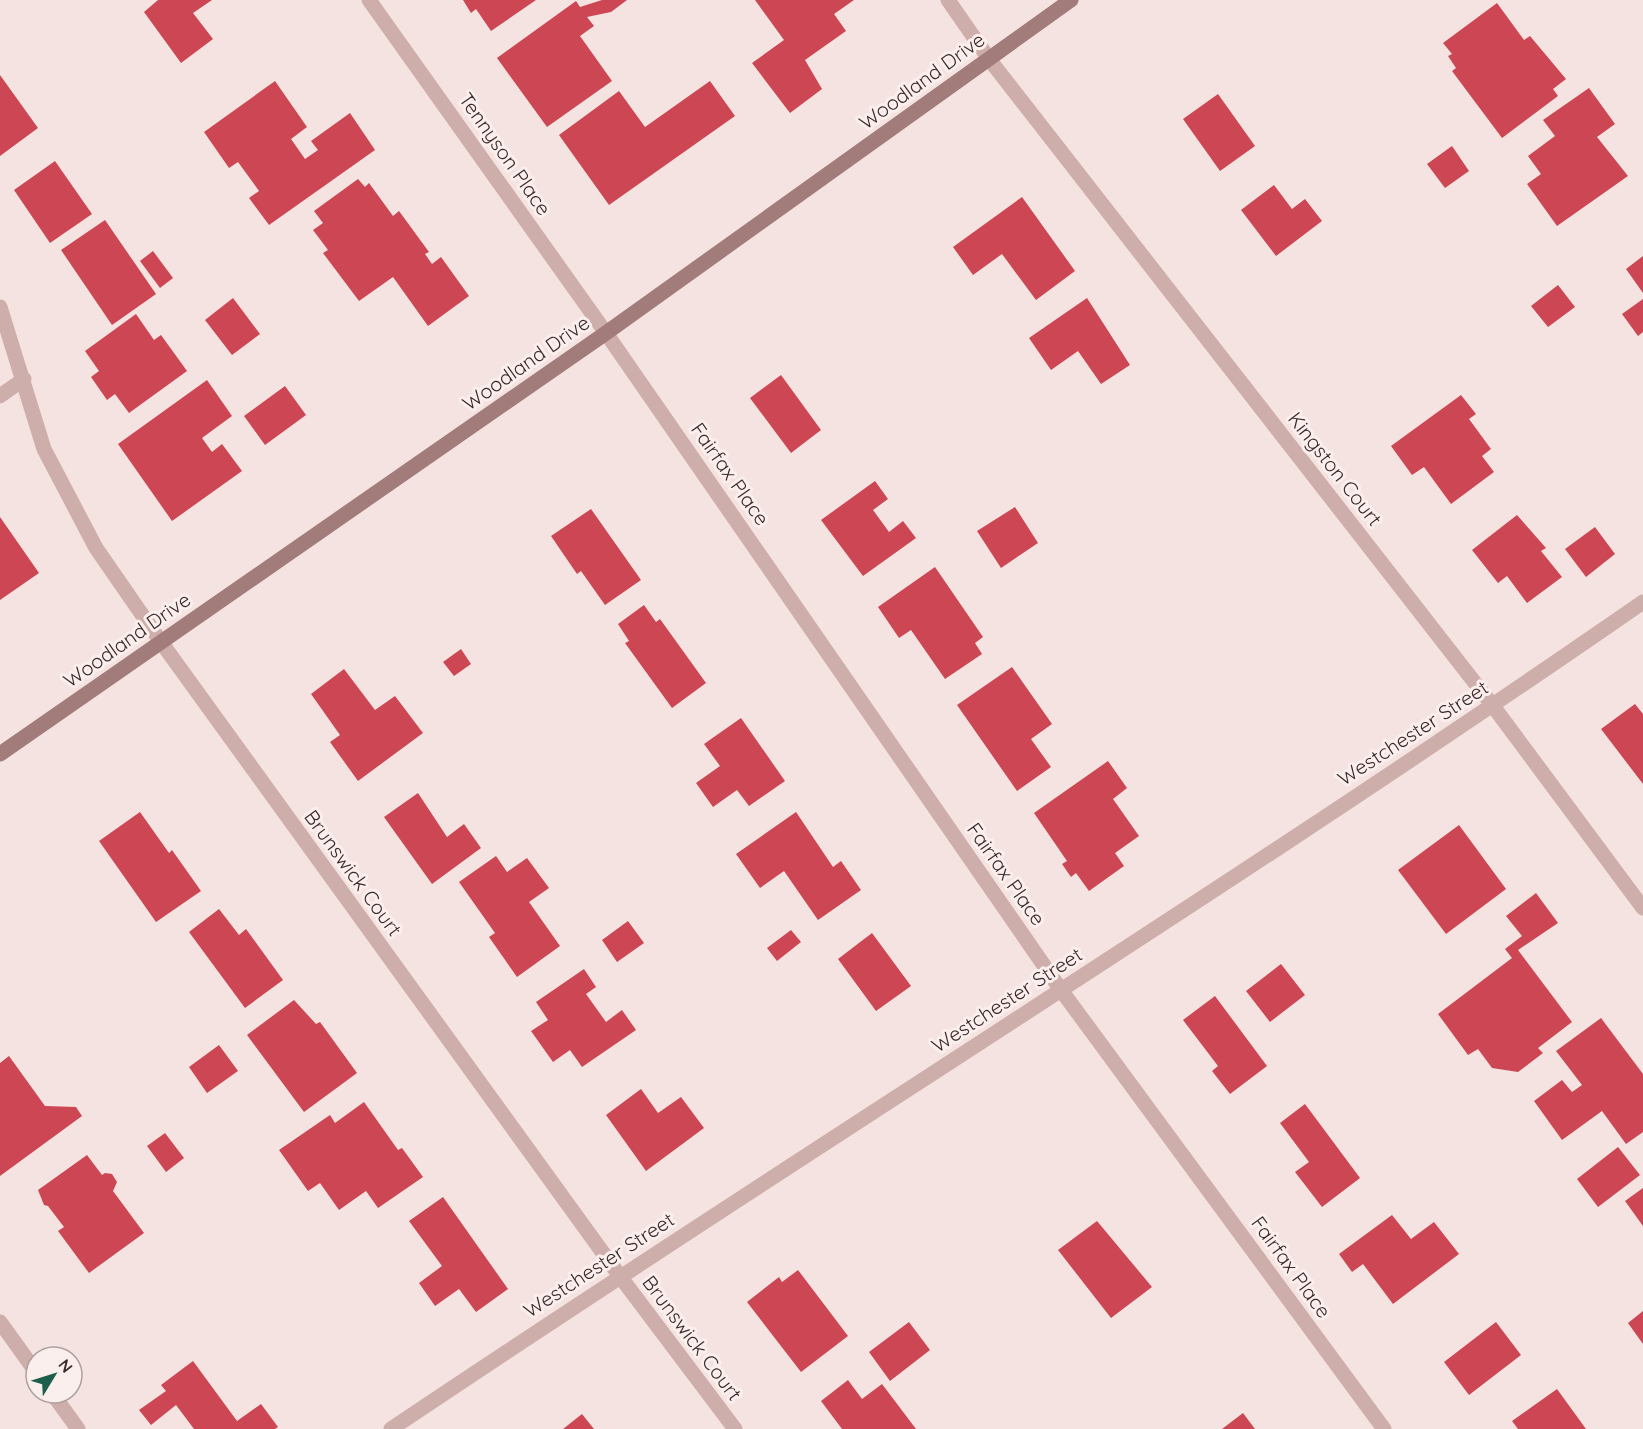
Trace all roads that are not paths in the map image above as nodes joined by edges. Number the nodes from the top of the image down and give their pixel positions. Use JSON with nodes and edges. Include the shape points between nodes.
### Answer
{"nodes":[{"id":1,"x":369,"y":0,"type":"edge"},
{"id":2,"x":948,"y":0,"type":"edge"},
{"id":3,"x":1071,"y":0,"type":"edge"},
{"id":4,"x":989,"y":59,"type":"junction"},
{"id":5,"x":0,"y":307,"type":"edge"},
{"id":6,"x":606,"y":333,"type":"junction"},
{"id":7,"x":24,"y":379,"type":"junction"},
{"id":8,"x":0,"y":396,"type":"edge"},
{"id":9,"x":1643,"y":602,"type":"edge"},
{"id":10,"x":160,"y":642,"type":"junction"},
{"id":11,"x":1493,"y":706,"type":"junction"},
{"id":12,"x":0,"y":754,"type":"edge"},
{"id":13,"x":1643,"y":908,"type":"edge"},
{"id":14,"x":1061,"y":990,"type":"junction"},
{"id":15,"x":619,"y":1275,"type":"junction"},
{"id":16,"x":0,"y":1322,"type":"edge"},
{"id":17,"x":24,"y":1355,"type":"edge"},
{"id":18,"x":61,"y":1405,"type":"edge"},
{"id":19,"x":78,"y":1429,"type":"edge"},
{"id":20,"x":391,"y":1429,"type":"edge"},
{"id":21,"x":735,"y":1429,"type":"edge"},
{"id":22,"x":1384,"y":1429,"type":"edge"}],
"edges":[{"from":1,"to":6,"type":"street","name":"Tennyson Place"},
{"from":2,"to":4,"type":"street"},
{"from":3,"to":4,"type":"main road","name":"Woodland Drive"},
{"from":4,"to":6,"type":"main road","name":"Woodland Drive"},
{"from":4,"to":11,"type":"street","name":"Kingston Court"},
{"from":5,"to":7,"type":"street","name":"Brunswick Court"},
{"from":6,"to":10,"type":"main road","name":"Woodland Drive"},
{"from":6,"to":14,"type":"street","name":"Fairfax Place"},
{"from":7,"to":8,"type":"street"},
{"from":7,"to":10,"type":"street","name":"Brunswick Court","via":[[44,449],[62,484],[96,548]]},
{"from":9,"to":11,"type":"street","name":"Westchester Street"},
{"from":10,"to":12,"type":"main road","name":"Woodland Drive"},
{"from":10,"to":15,"type":"street","name":"Brunswick Court"},
{"from":11,"to":13,"type":"street","name":"Kingston Court"},
{"from":11,"to":14,"type":"street","name":"Westchester Street"},
{"from":14,"to":15,"type":"street","name":"Westchester Street"},
{"from":14,"to":22,"type":"street","name":"Fairfax Place"},
{"from":15,"to":20,"type":"street","name":"Westchester Street"},
{"from":15,"to":21,"type":"street","name":"Brunswick Court"},
{"from":16,"to":17,"type":"street"},
{"from":18,"to":19,"type":"street"}]}
